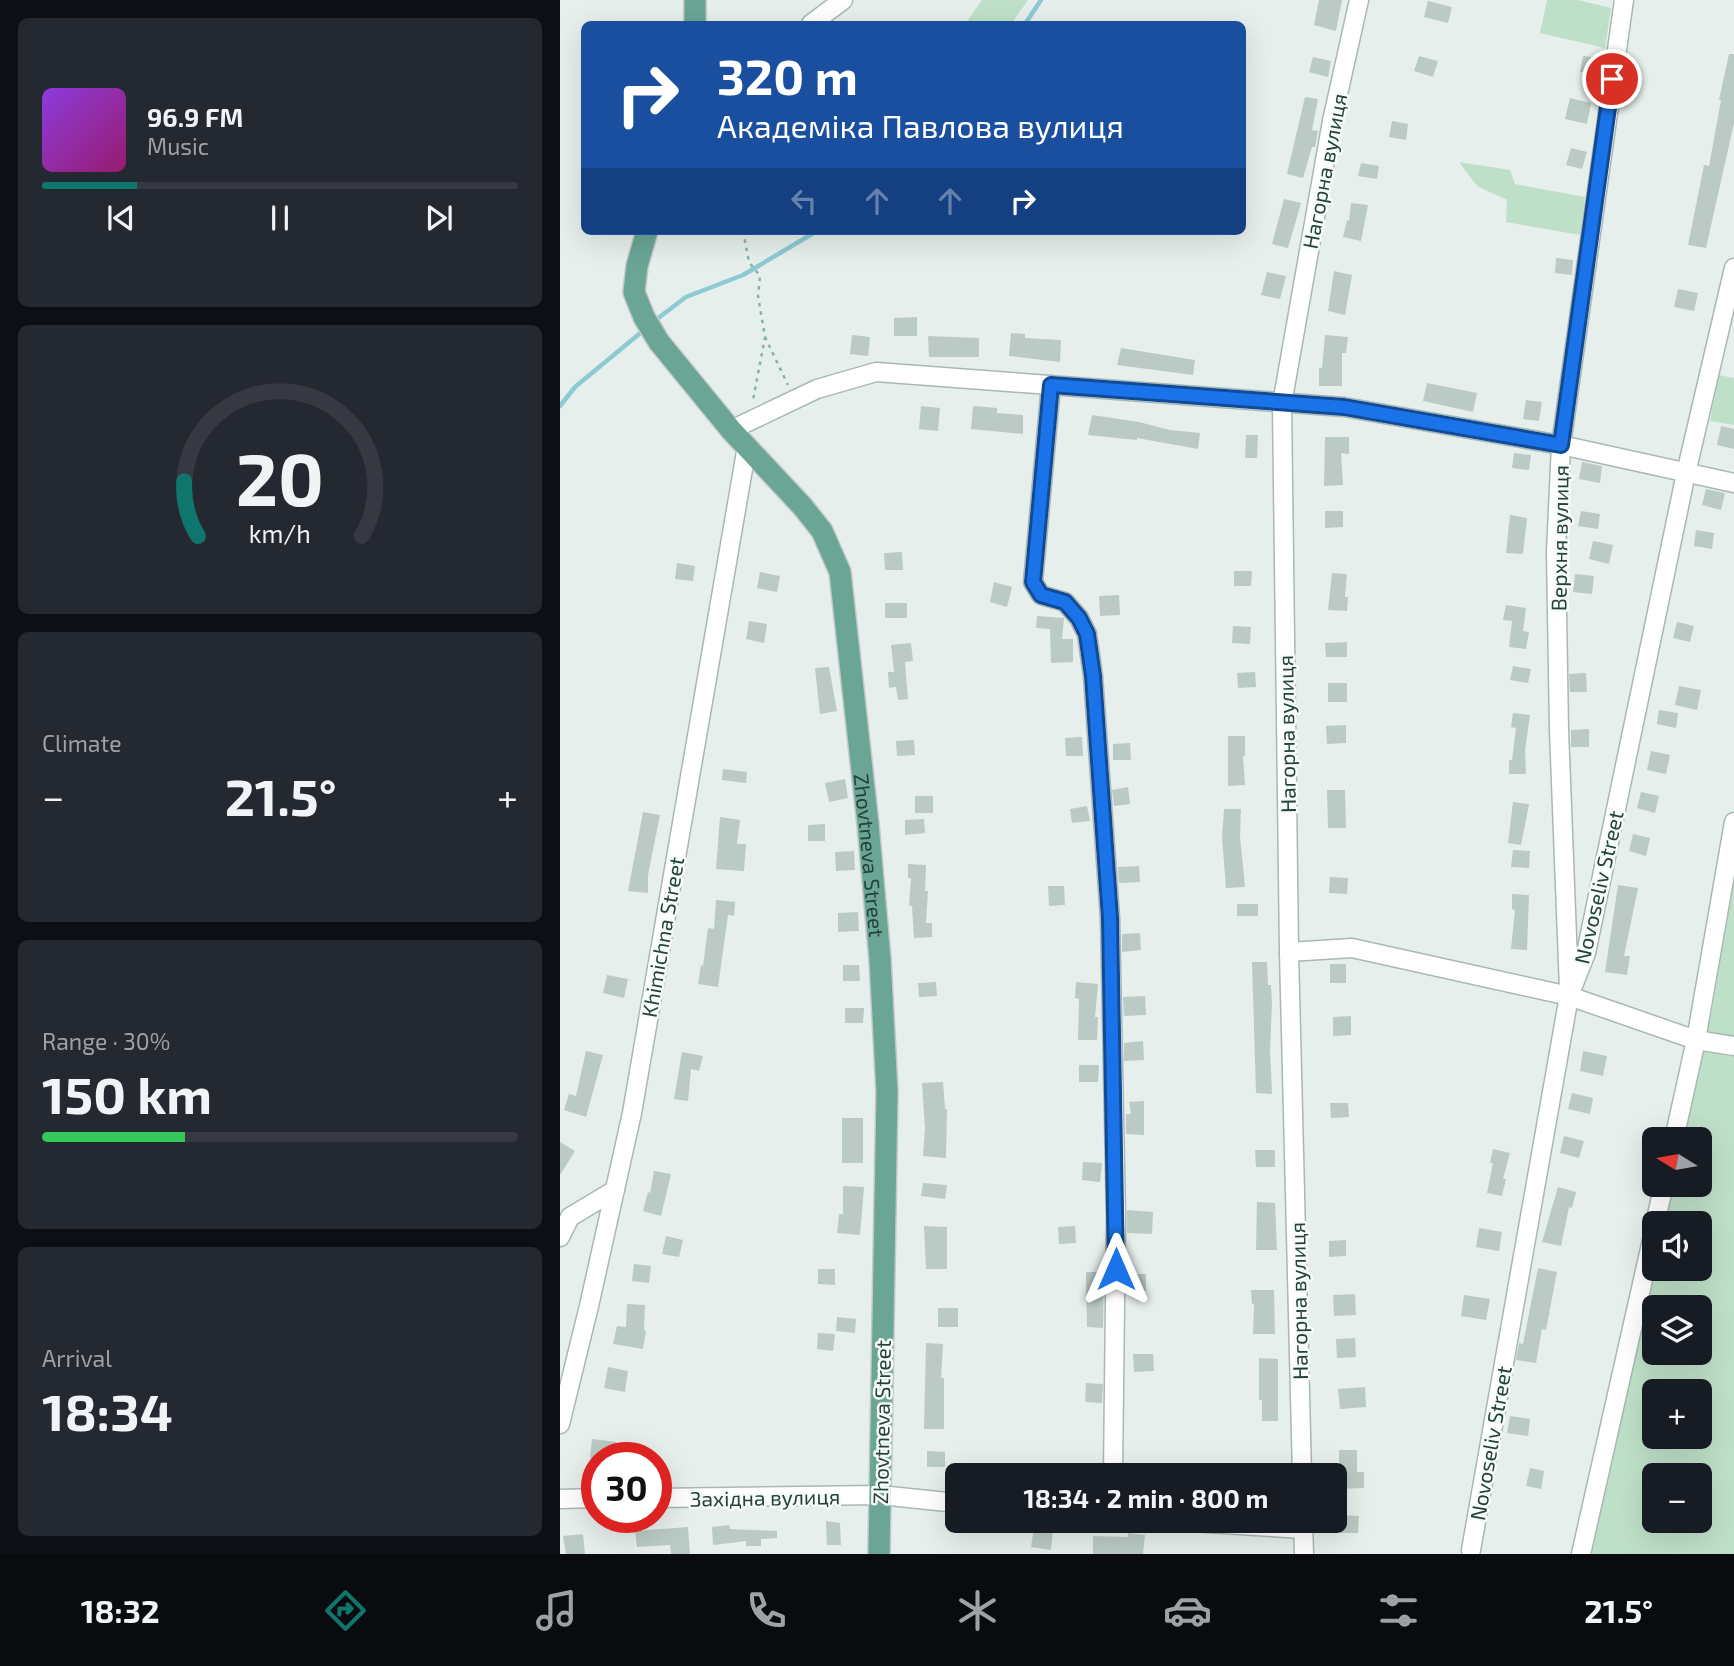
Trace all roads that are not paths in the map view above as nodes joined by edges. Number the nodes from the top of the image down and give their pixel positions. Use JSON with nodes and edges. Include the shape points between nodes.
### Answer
{"nodes":[{"id":1,"x":695,"y":0,"type":"edge"},
{"id":2,"x":843,"y":0,"type":"edge"},
{"id":3,"x":1359,"y":0,"type":"edge"},
{"id":4,"x":1624,"y":0,"type":"edge"},
{"id":5,"x":695,"y":21,"type":"edge"},
{"id":6,"x":815,"y":21,"type":"edge"},
{"id":7,"x":646,"y":235,"type":"edge"},
{"id":8,"x":1734,"y":268,"type":"edge"},
{"id":9,"x":1051,"y":385,"type":"junction"},
{"id":10,"x":1282,"y":404,"type":"junction"},
{"id":11,"x":739,"y":426,"type":"junction"},
{"id":12,"x":1561,"y":445,"type":"junction"},
{"id":13,"x":747,"y":446,"type":"junction"},
{"id":14,"x":1686,"y":473,"type":"junction"},
{"id":15,"x":1734,"y":483,"type":"edge"},
{"id":16,"x":1734,"y":822,"type":"edge"},
{"id":17,"x":1289,"y":952,"type":"junction"},
{"id":18,"x":1569,"y":996,"type":"junction"},
{"id":19,"x":1696,"y":1040,"type":"junction"},
{"id":20,"x":1734,"y":1046,"type":"edge"},
{"id":21,"x":1677,"y":1127,"type":"edge"},
{"id":22,"x":615,"y":1190,"type":"junction"},
{"id":23,"x":560,"y":1237,"type":"edge"},
{"id":24,"x":1643,"y":1281,"type":"edge"},
{"id":25,"x":560,"y":1424,"type":"edge"},
{"id":26,"x":1113,"y":1463,"type":"edge"},
{"id":27,"x":1302,"y":1463,"type":"edge"},
{"id":28,"x":880,"y":1496,"type":"junction"},
{"id":29,"x":581,"y":1498,"type":"edge"},
{"id":30,"x":672,"y":1498,"type":"edge"},
{"id":31,"x":560,"y":1499,"type":"edge"},
{"id":32,"x":945,"y":1502,"type":"edge"},
{"id":33,"x":1303,"y":1533,"type":"edge"},
{"id":34,"x":1471,"y":1550,"type":"dead end"},
{"id":35,"x":879,"y":1554,"type":"edge"},
{"id":36,"x":1304,"y":1554,"type":"edge"},
{"id":37,"x":1581,"y":1554,"type":"edge"}],
"edges":[{"from":1,"to":5,"type":"main road"},
{"from":2,"to":6,"type":"street"},
{"from":3,"to":10,"type":"street","name":"Нагорна вулиця","via":[[1332,121]]},
{"from":4,"to":12,"type":"street","name":"Верхня вулиця"},
{"from":7,"to":11,"type":"main road","name":"Zhovtneva Street","via":[[634,292],[650,326]]},
{"from":8,"to":14,"type":"street","name":"Novoseliv Street"},
{"from":9,"to":10,"type":"street"},
{"from":9,"to":11,"type":"street","via":[[876,372],[817,389]]},
{"from":9,"to":26,"type":"street","via":[[1033,582],[1041,595],[1065,602],[1079,618],[1087,634],[1093,676],[1110,918],[1116,1217]]},
{"from":10,"to":12,"type":"street","via":[[1344,407]]},
{"from":10,"to":17,"type":"street","name":"Нагорна вулиця"},
{"from":11,"to":13,"type":"main road","name":"Zhovtneva Street"},
{"from":12,"to":14,"type":"street"},
{"from":12,"to":18,"type":"street","name":"Верхня вулиця","via":[[1556,552]]},
{"from":13,"to":22,"type":"street","name":"Khimichna Street"},
{"from":13,"to":28,"type":"main road","name":"Zhovtneva Street","via":[[822,531],[840,572],[868,824],[887,1092]]},
{"from":14,"to":15,"type":"street"},
{"from":14,"to":18,"type":"street","name":"Novoseliv Street","via":[[1586,953]]},
{"from":16,"to":19,"type":"street"},
{"from":17,"to":18,"type":"street","via":[[1352,948]]},
{"from":17,"to":27,"type":"street","name":"Нагорна вулиця"},
{"from":18,"to":19,"type":"street"},
{"from":18,"to":34,"type":"street","name":"Novoseliv Street"},
{"from":19,"to":20,"type":"street"},
{"from":19,"to":21,"type":"street"},
{"from":22,"to":23,"type":"street","via":[[570,1217]]},
{"from":22,"to":25,"type":"street","name":"Khimichna Street"},
{"from":24,"to":37,"type":"street"},
{"from":28,"to":30,"type":"street","name":"Західна вулиця"},
{"from":28,"to":32,"type":"street","name":"Західна вулиця"},
{"from":28,"to":35,"type":"main road","name":"Zhovtneva Street"},
{"from":29,"to":31,"type":"street"},
{"from":33,"to":36,"type":"street"}]}
